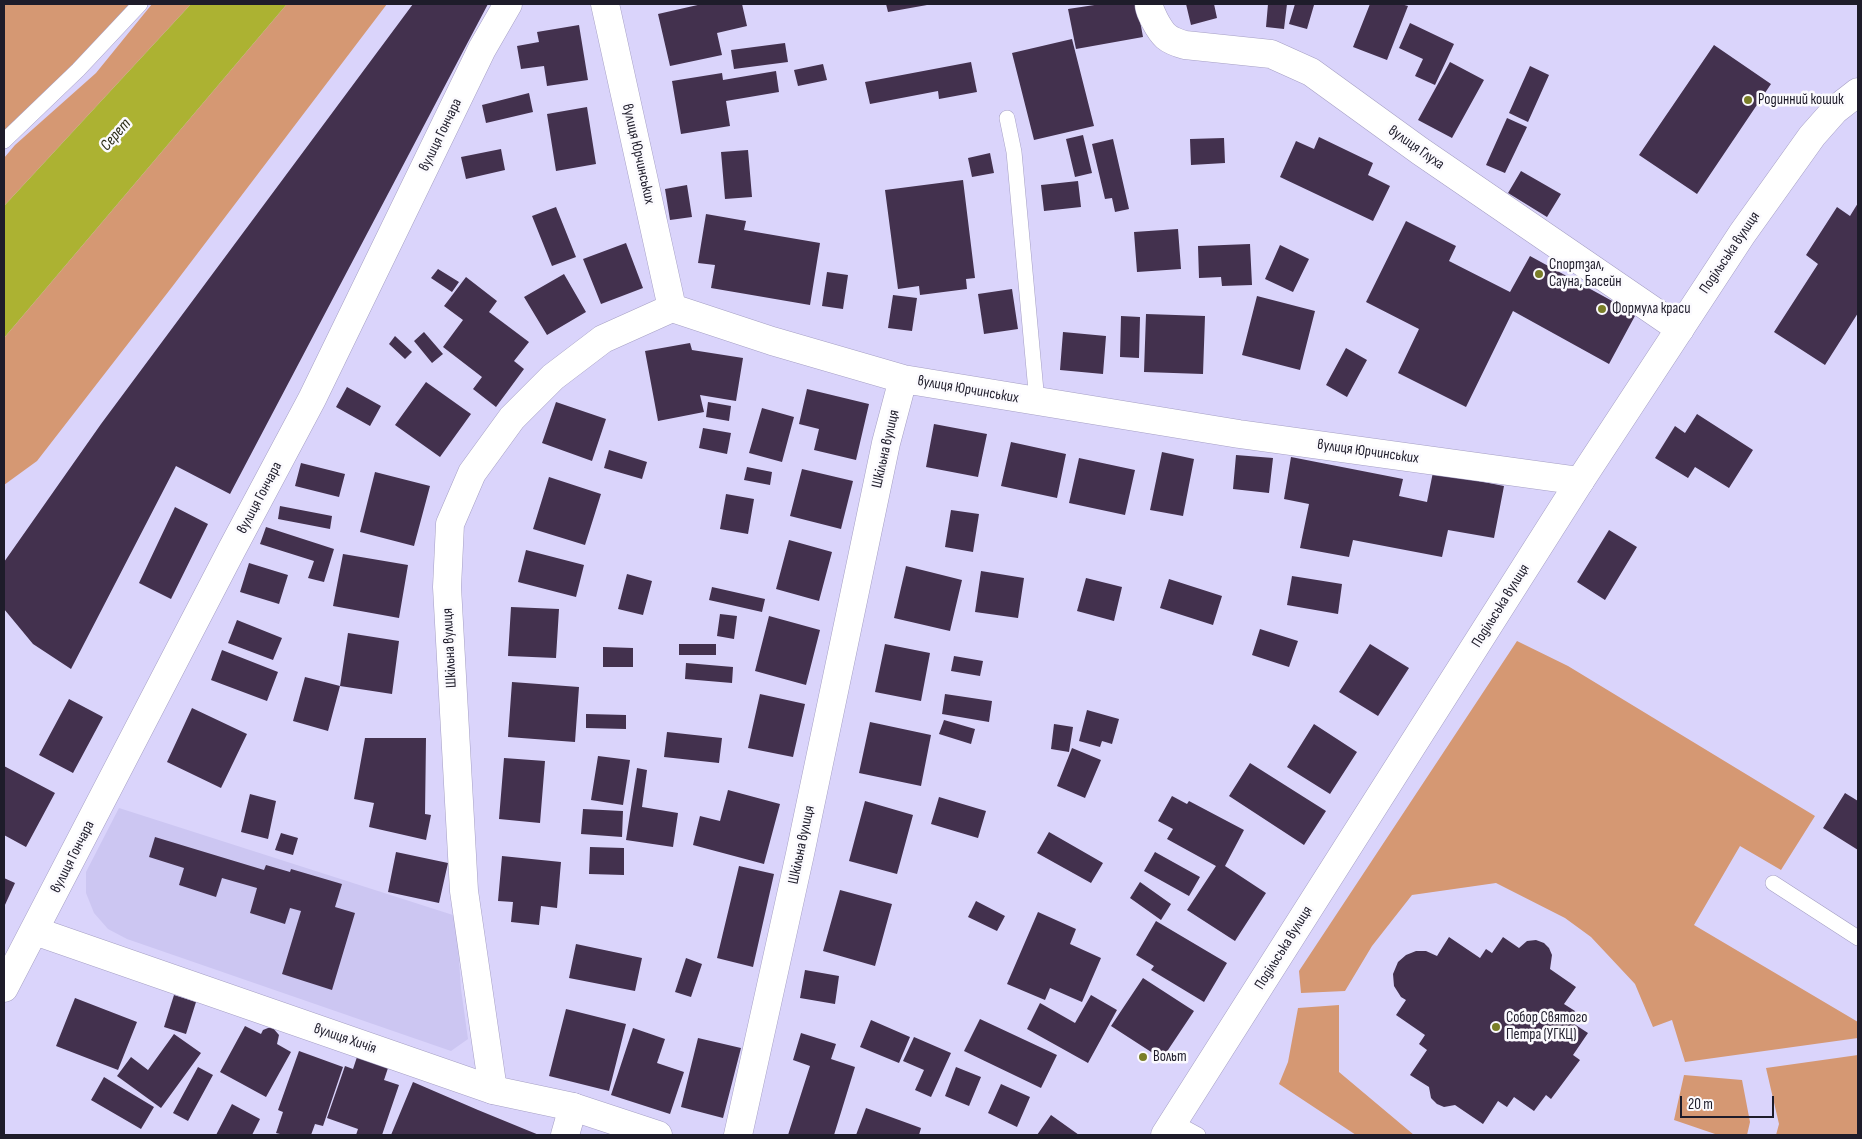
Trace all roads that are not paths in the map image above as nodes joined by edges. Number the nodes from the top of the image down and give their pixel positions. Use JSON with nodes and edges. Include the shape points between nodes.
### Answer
{"nodes":[{"id":1,"x":140,"y":4,"type":"edge"},
{"id":2,"x":508,"y":4,"type":"edge"},
{"id":3,"x":605,"y":4,"type":"edge"},
{"id":4,"x":1149,"y":4,"type":"edge"},
{"id":5,"x":1858,"y":92,"type":"edge"},
{"id":6,"x":1007,"y":118,"type":"dead end"},
{"id":7,"x":4,"y":142,"type":"edge"},
{"id":8,"x":672,"y":308,"type":"junction"},
{"id":9,"x":1680,"y":329,"type":"junction"},
{"id":10,"x":903,"y":379,"type":"junction"},
{"id":11,"x":1037,"y":402,"type":"junction"},
{"id":12,"x":1580,"y":481,"type":"junction"},
{"id":13,"x":1773,"y":883,"type":"dead end"},
{"id":14,"x":34,"y":931,"type":"junction"},
{"id":15,"x":1858,"y":938,"type":"edge"},
{"id":16,"x":4,"y":988,"type":"edge"},
{"id":17,"x":493,"y":1090,"type":"junction"},
{"id":18,"x":573,"y":1107,"type":"junction"},
{"id":19,"x":1169,"y":1129,"type":"edge"},
{"id":20,"x":566,"y":1135,"type":"edge"},
{"id":21,"x":658,"y":1135,"type":"edge"},
{"id":22,"x":738,"y":1135,"type":"edge"},
{"id":23,"x":1198,"y":1135,"type":"edge"}],
"edges":[{"from":1,"to":7,"type":"lane"},
{"from":2,"to":14,"type":"street","name":"вулиця Гончара","via":[[482,49],[312,399]]},
{"from":3,"to":8,"type":"street","name":"вулиця Юрчинських"},
{"from":4,"to":9,"type":"street","name":"вулиця Глуха","via":[[1161,33],[1173,42],[1271,54],[1311,72],[1420,151]]},
{"from":5,"to":9,"type":"street","name":"Подільська вулиця","via":[[1825,120],[1795,158]]},
{"from":6,"to":11,"type":"lane","via":[[1014,152]]},
{"from":8,"to":10,"type":"street","name":"вулиця Юрчинських"},
{"from":8,"to":17,"type":"street","name":"Шкільна вулиця","via":[[603,339],[553,376],[512,418],[472,473],[450,524],[447,587],[464,891]]},
{"from":9,"to":12,"type":"street","name":"Подільська вулиця"},
{"from":10,"to":11,"type":"street","name":"вулиця Юрчинських"},
{"from":10,"to":22,"type":"street","name":"Шкільна вулиця","via":[[886,443]]},
{"from":11,"to":12,"type":"street","name":"вулиця Юрчинських","via":[[1239,434]]},
{"from":12,"to":19,"type":"street","name":"Подільська вулиця"},
{"from":13,"to":15,"type":"lane"},
{"from":14,"to":16,"type":"street","name":"вулиця Гончара"},
{"from":14,"to":17,"type":"street","name":"вулиця Хичія"},
{"from":17,"to":18,"type":"street","name":"вулиця Хичія"},
{"from":18,"to":20,"type":"street"},
{"from":18,"to":21,"type":"street","name":"вулиця Хичія"},
{"from":19,"to":23,"type":"lane"}]}
